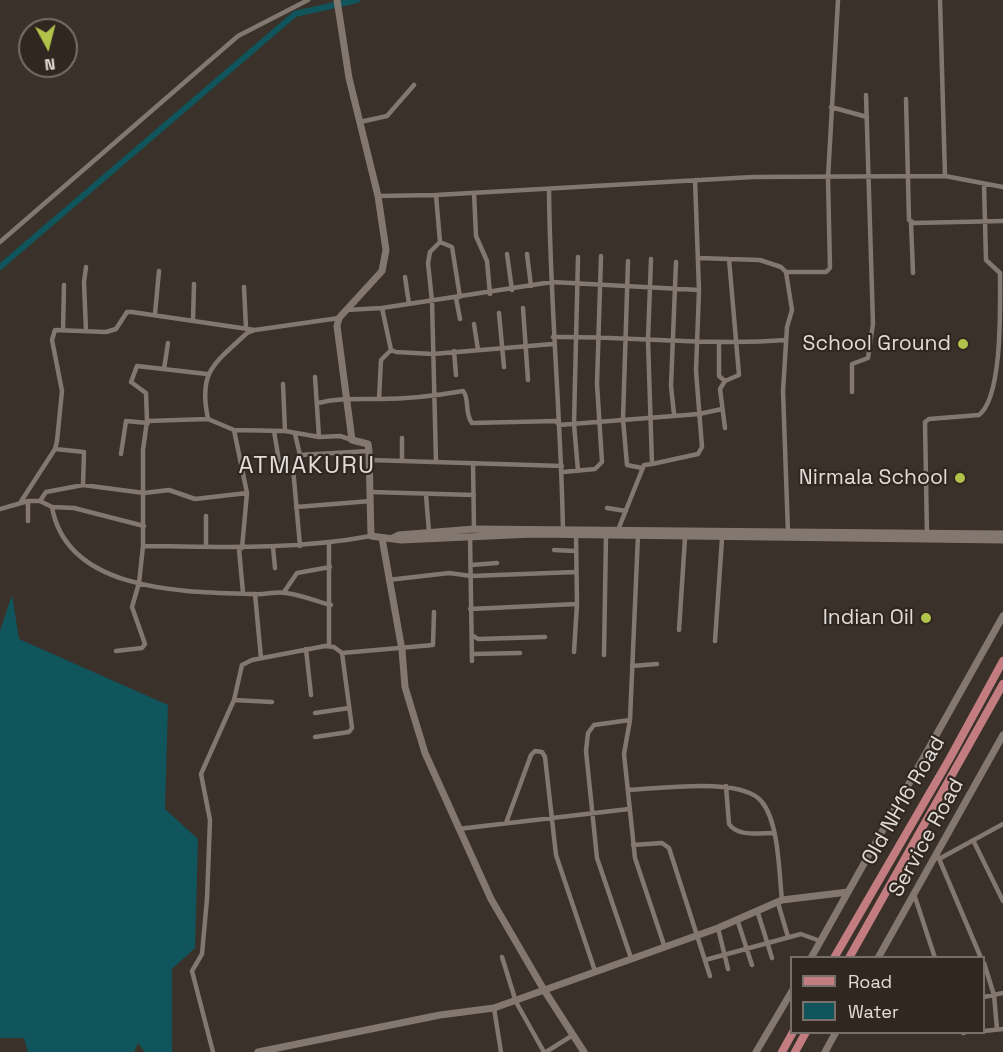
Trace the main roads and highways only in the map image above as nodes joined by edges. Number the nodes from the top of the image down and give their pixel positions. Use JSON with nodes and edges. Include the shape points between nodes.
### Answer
{"nodes":[{"id":1,"x":1003,"y":661,"type":"edge"},
{"id":2,"x":1003,"y":684,"type":"edge"},
{"id":3,"x":835,"y":956,"type":"edge"},
{"id":4,"x":850,"y":956,"type":"edge"},
{"id":5,"x":791,"y":1034,"type":"edge"},
{"id":6,"x":805,"y":1034,"type":"edge"},
{"id":7,"x":782,"y":1052,"type":"edge"},
{"id":8,"x":795,"y":1052,"type":"edge"}],
"edges":[{"from":1,"to":3,"type":"main road","name":"Old NH16 Road"},
{"from":2,"to":4,"type":"main road","name":"Old NH16 Road"},
{"from":5,"to":7,"type":"main road"},
{"from":6,"to":8,"type":"main road"}]}
